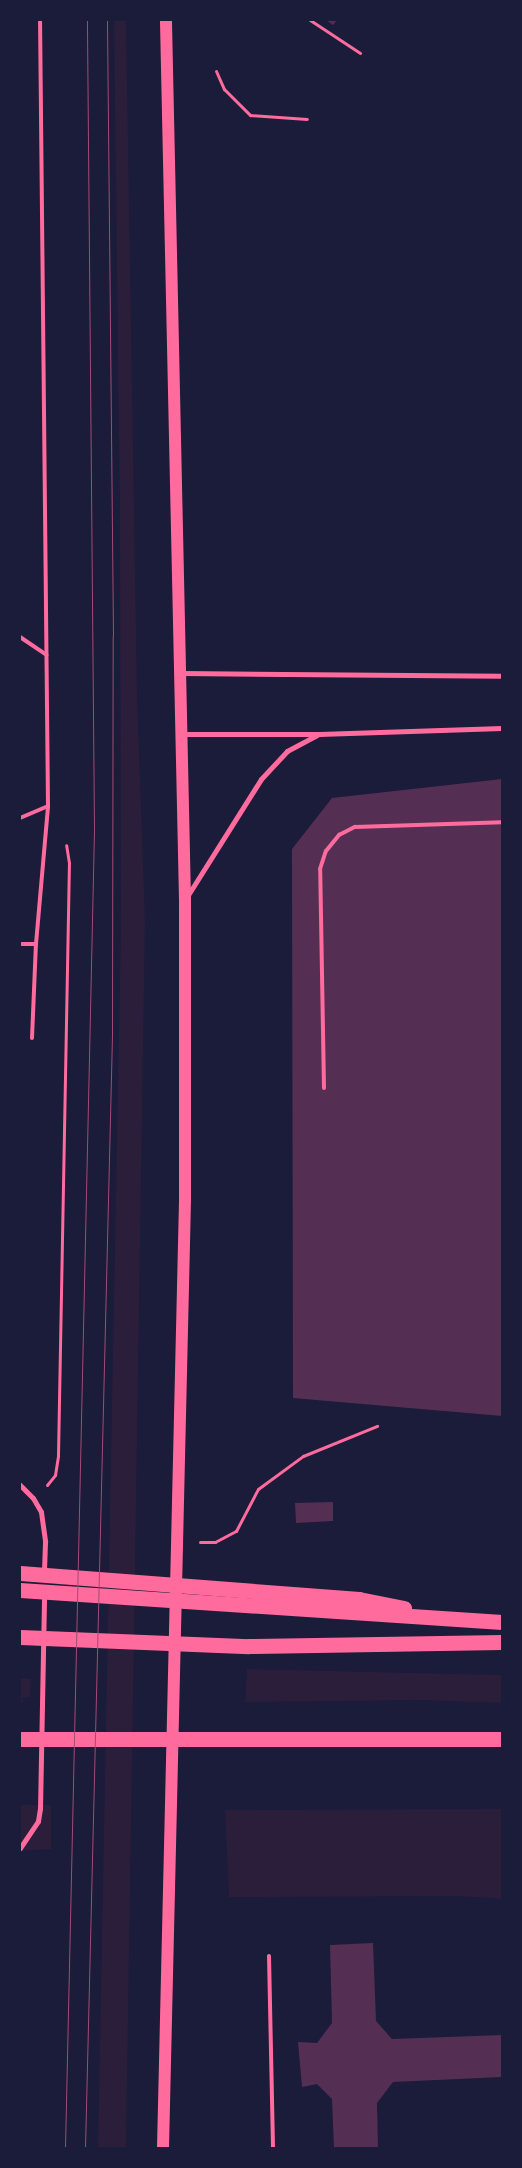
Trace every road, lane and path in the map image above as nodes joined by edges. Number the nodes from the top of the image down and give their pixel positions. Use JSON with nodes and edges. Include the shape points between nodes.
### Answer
{"nodes":[{"id":1,"x":40,"y":20,"type":"edge"},
{"id":2,"x":166,"y":20,"type":"edge"},
{"id":3,"x":310,"y":20,"type":"edge"},
{"id":4,"x":360,"y":52,"type":"dead end"},
{"id":5,"x":216,"y":71,"type":"dead end"},
{"id":6,"x":307,"y":119,"type":"dead end"},
{"id":7,"x":20,"y":637,"type":"edge"},
{"id":8,"x":46,"y":654,"type":"junction"},
{"id":9,"x":181,"y":674,"type":"junction"},
{"id":10,"x":502,"y":676,"type":"edge"},
{"id":11,"x":502,"y":728,"type":"edge"},
{"id":12,"x":182,"y":734,"type":"junction"},
{"id":13,"x":319,"y":734,"type":"junction"},
{"id":14,"x":48,"y":806,"type":"junction"},
{"id":15,"x":20,"y":818,"type":"edge"},
{"id":16,"x":502,"y":822,"type":"edge"},
{"id":17,"x":66,"y":844,"type":"dead end"},
{"id":18,"x":185,"y":900,"type":"junction"},
{"id":19,"x":20,"y":944,"type":"edge"},
{"id":20,"x":36,"y":944,"type":"junction"},
{"id":21,"x":32,"y":1038,"type":"dead end"},
{"id":22,"x":324,"y":1088,"type":"dead end"},
{"id":23,"x":377,"y":1426,"type":"dead end"},
{"id":24,"x":20,"y":1485,"type":"edge"},
{"id":25,"x":33,"y":1498,"type":"junction"},
{"id":26,"x":177,"y":1540,"type":"junction"},
{"id":27,"x":20,"y":1572,"type":"edge"},
{"id":28,"x":20,"y":1590,"type":"edge"},
{"id":29,"x":459,"y":1619,"type":"junction"},
{"id":30,"x":502,"y":1622,"type":"edge"},
{"id":31,"x":20,"y":1637,"type":"edge"},
{"id":32,"x":502,"y":1642,"type":"edge"},
{"id":33,"x":20,"y":1739,"type":"edge"},
{"id":34,"x":502,"y":1739,"type":"edge"},
{"id":35,"x":20,"y":1848,"type":"edge"},
{"id":36,"x":269,"y":1956,"type":"dead end"},
{"id":37,"x":163,"y":2148,"type":"edge"},
{"id":38,"x":273,"y":2148,"type":"edge"}],
"edges":[{"from":1,"to":8,"type":"lane"},
{"from":2,"to":9,"type":"main road"},
{"from":3,"to":4,"type":"path"},
{"from":5,"to":6,"type":"path","via":[[224,89],[250,115]]},
{"from":7,"to":8,"type":"lane"},
{"from":8,"to":14,"type":"lane"},
{"from":9,"to":10,"type":"street"},
{"from":9,"to":12,"type":"main road"},
{"from":11,"to":13,"type":"street"},
{"from":12,"to":13,"type":"street"},
{"from":12,"to":18,"type":"main road"},
{"from":13,"to":18,"type":"street","via":[[287,751],[260,778]]},
{"from":14,"to":15,"type":"lane"},
{"from":14,"to":20,"type":"lane"},
{"from":16,"to":22,"type":"lane","via":[[355,827],[339,835],[326,851],[320,869]]},
{"from":17,"to":25,"type":"path","via":[[69,863],[58,1455],[55,1475]]},
{"from":18,"to":26,"type":"main road","via":[[185,1198]]},
{"from":19,"to":20,"type":"lane"},
{"from":20,"to":21,"type":"lane"},
{"from":23,"to":26,"type":"path","via":[[303,1456],[280,1472],[258,1489],[236,1531],[215,1542]]},
{"from":24,"to":25,"type":"street"},
{"from":25,"to":35,"type":"street","via":[[41,1512],[45,1542],[40,1809],[38,1821]]},
{"from":26,"to":37,"type":"main road"},
{"from":27,"to":29,"type":"highway","via":[[359,1599]]},
{"from":28,"to":29,"type":"highway"},
{"from":29,"to":30,"type":"highway"},
{"from":31,"to":32,"type":"highway","via":[[249,1646]]},
{"from":33,"to":34,"type":"highway"},
{"from":36,"to":38,"type":"lane"}]}
